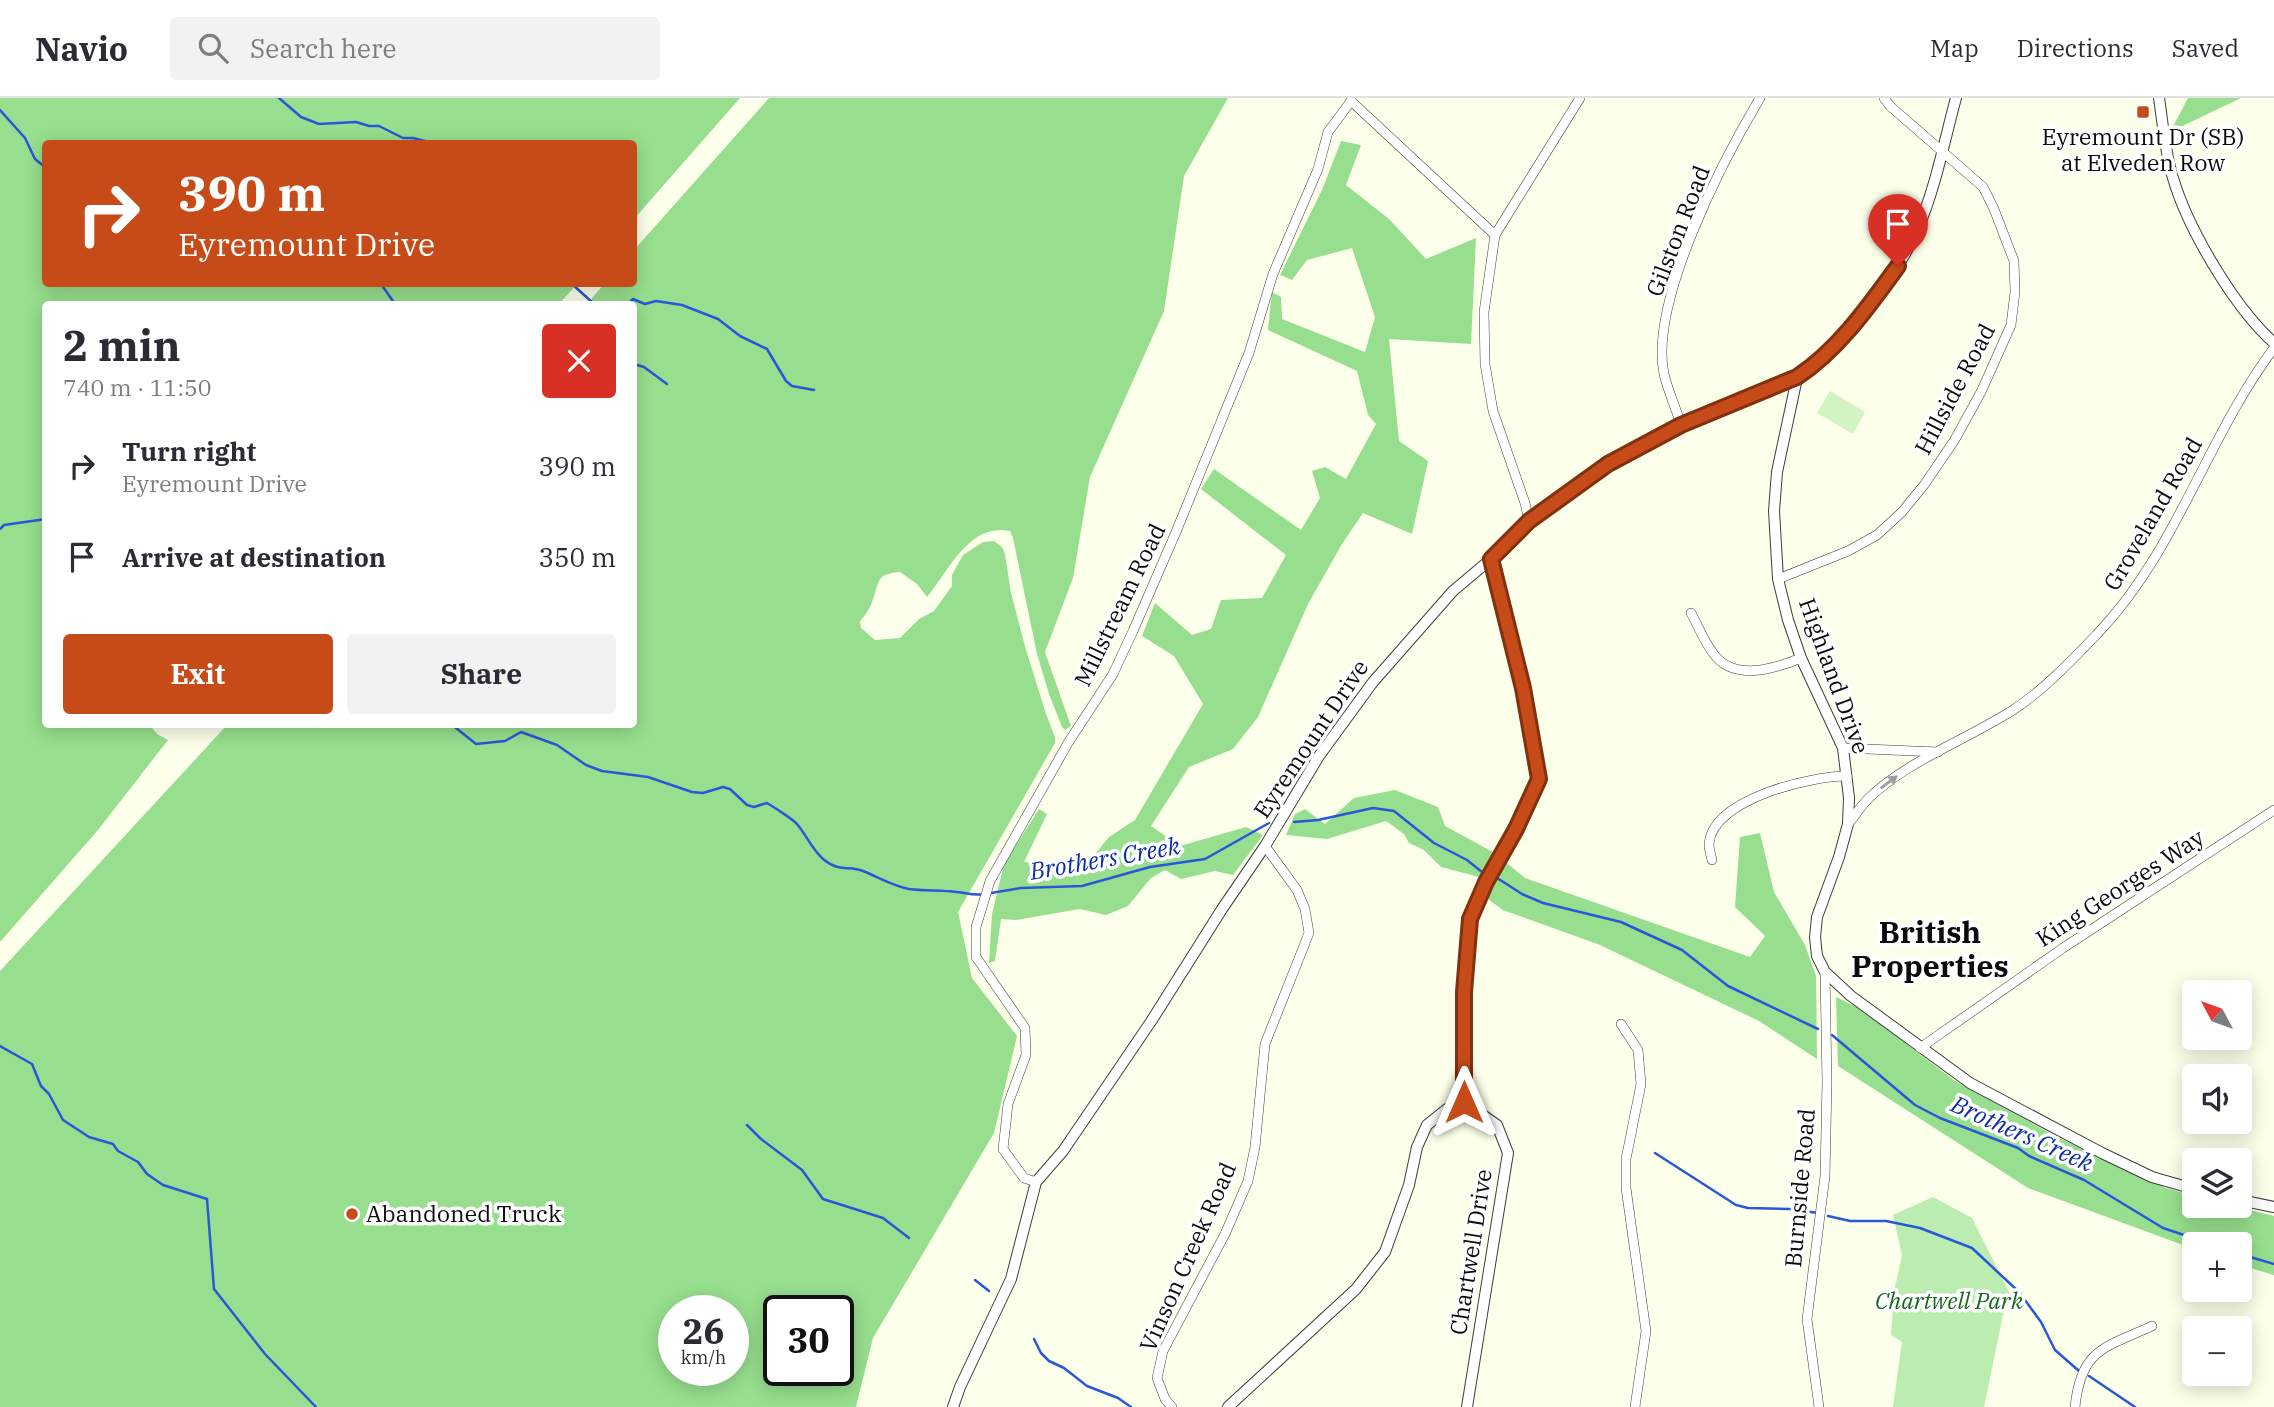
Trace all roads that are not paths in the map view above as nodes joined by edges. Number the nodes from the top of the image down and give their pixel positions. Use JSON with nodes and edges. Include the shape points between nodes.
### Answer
{"nodes":[{"id":1,"x":1580,"y":98,"type":"edge"},
{"id":2,"x":1760,"y":98,"type":"edge"},
{"id":3,"x":1884,"y":98,"type":"edge"},
{"id":4,"x":1956,"y":98,"type":"edge"},
{"id":5,"x":2159,"y":98,"type":"edge"},
{"id":6,"x":1351,"y":100,"type":"edge"},
{"id":7,"x":1941,"y":151,"type":"junction"},
{"id":8,"x":1495,"y":235,"type":"junction"},
{"id":9,"x":2274,"y":345,"type":"edge"},
{"id":10,"x":1797,"y":377,"type":"junction"},
{"id":11,"x":1681,"y":425,"type":"junction"},
{"id":12,"x":1529,"y":521,"type":"junction"},
{"id":13,"x":1491,"y":559,"type":"junction"},
{"id":14,"x":1778,"y":579,"type":"junction"},
{"id":15,"x":1691,"y":613,"type":"dead end"},
{"id":16,"x":1801,"y":658,"type":"junction"},
{"id":17,"x":1843,"y":748,"type":"junction"},
{"id":18,"x":1939,"y":752,"type":"junction"},
{"id":19,"x":1847,"y":776,"type":"junction"},
{"id":20,"x":2274,"y":810,"type":"edge"},
{"id":21,"x":1848,"y":824,"type":"junction"},
{"id":22,"x":1265,"y":846,"type":"junction"},
{"id":23,"x":1712,"y":860,"type":"dead end"},
{"id":24,"x":1825,"y":972,"type":"junction"},
{"id":25,"x":1621,"y":1024,"type":"dead end"},
{"id":26,"x":1920,"y":1048,"type":"junction"},
{"id":27,"x":1464,"y":1102,"type":"junction"},
{"id":28,"x":1036,"y":1182,"type":"junction"},
{"id":29,"x":2182,"y":1186,"type":"edge"},
{"id":30,"x":2252,"y":1202,"type":"edge"},
{"id":31,"x":2274,"y":1207,"type":"edge"},
{"id":32,"x":2152,"y":1326,"type":"dead end"},
{"id":33,"x":953,"y":1407,"type":"edge"},
{"id":34,"x":1172,"y":1407,"type":"edge"},
{"id":35,"x":1228,"y":1407,"type":"edge"},
{"id":36,"x":1468,"y":1407,"type":"edge"},
{"id":37,"x":1634,"y":1407,"type":"edge"},
{"id":38,"x":1819,"y":1407,"type":"edge"},
{"id":39,"x":2075,"y":1407,"type":"edge"}],
"edges":[{"from":1,"to":8,"type":"street"},
{"from":2,"to":11,"type":"street","name":"Gilston Road","via":[[1699,219],[1663,329],[1664,372]]},
{"from":3,"to":7,"type":"street","name":"Hillside Road"},
{"from":4,"to":7,"type":"street","name":"Eyremount Drive"},
{"from":5,"to":9,"type":"street","via":[[2172,177],[2182,202],[2217,272]]},
{"from":6,"to":8,"type":"street"},
{"from":6,"to":28,"type":"street","name":"Millstream Road","via":[[1328,132],[1318,169],[1273,274],[1249,353],[1133,631],[1113,674],[990,881],[982,905],[976,957],[1025,1028],[1026,1055],[1008,1104],[1003,1149],[1024,1178]]},
{"from":7,"to":10,"type":"street","name":"Eyremount Drive","via":[[1927,203],[1898,266],[1844,334]]},
{"from":7,"to":14,"type":"street","name":"Hillside Road","via":[[1983,187],[1994,209],[2014,261],[2011,325],[1954,441],[1902,512],[1848,551]]},
{"from":8,"to":12,"type":"street","via":[[1484,312],[1485,364],[1493,411]]},
{"from":9,"to":18,"type":"street","name":"Groveland Road","via":[[2247,385],[2138,587],[2050,681],[2015,709]]},
{"from":10,"to":11,"type":"street","name":"Eyremount Drive"},
{"from":10,"to":14,"type":"street","name":"Highland Drive","via":[[1777,472]]},
{"from":11,"to":12,"type":"street","name":"Eyremount Drive","via":[[1608,464]]},
{"from":12,"to":13,"type":"street","name":"Eyremount Drive"},
{"from":13,"to":22,"type":"street","name":"Eyremount Drive","via":[[1453,591],[1373,682],[1319,756]]},
{"from":13,"to":27,"type":"street","via":[[1523,688],[1539,779],[1470,919],[1464,992]]},
{"from":14,"to":16,"type":"street","name":"Highland Drive"},
{"from":15,"to":16,"type":"street","via":[[1714,655],[1729,667],[1753,671]]},
{"from":16,"to":17,"type":"street","name":"Highland Drive"},
{"from":17,"to":18,"type":"street"},
{"from":17,"to":19,"type":"street","name":"Highland Drive"},
{"from":21,"to":18,"type":"street","name":"Groveland Road","one_way":true,"via":[[1883,787]]},
{"from":19,"to":21,"type":"street","name":"Highland Drive"},
{"from":19,"to":23,"type":"street","via":[[1786,786],[1745,803],[1719,822],[1709,844]]},
{"from":20,"to":26,"type":"street","name":"King Georges Way"},
{"from":21,"to":24,"type":"street","name":"Highland Drive","via":[[1817,917],[1817,956]]},
{"from":22,"to":28,"type":"street","name":"Eyremount Drive","via":[[1146,1030],[1063,1151]]},
{"from":22,"to":34,"type":"street","name":"Vinson Creek Road","via":[[1297,890],[1309,933],[1265,1044],[1248,1181],[1163,1351],[1157,1378]]},
{"from":24,"to":26,"type":"street"},
{"from":24,"to":38,"type":"street","name":"Burnside Road","via":[[1825,1176],[1807,1319]]},
{"from":25,"to":37,"type":"street","via":[[1638,1050],[1641,1084],[1626,1159],[1646,1331]]},
{"from":26,"to":29,"type":"street","via":[[1970,1083],[2102,1153]]},
{"from":27,"to":35,"type":"street","via":[[1427,1125],[1385,1252],[1356,1289]]},
{"from":27,"to":36,"type":"street","name":"Chartwell Drive","via":[[1497,1125],[1508,1153]]},
{"from":28,"to":33,"type":"street","via":[[1010,1279]]},
{"from":30,"to":31,"type":"street"},
{"from":32,"to":39,"type":"street","via":[[2091,1357],[2079,1380]]}]}
